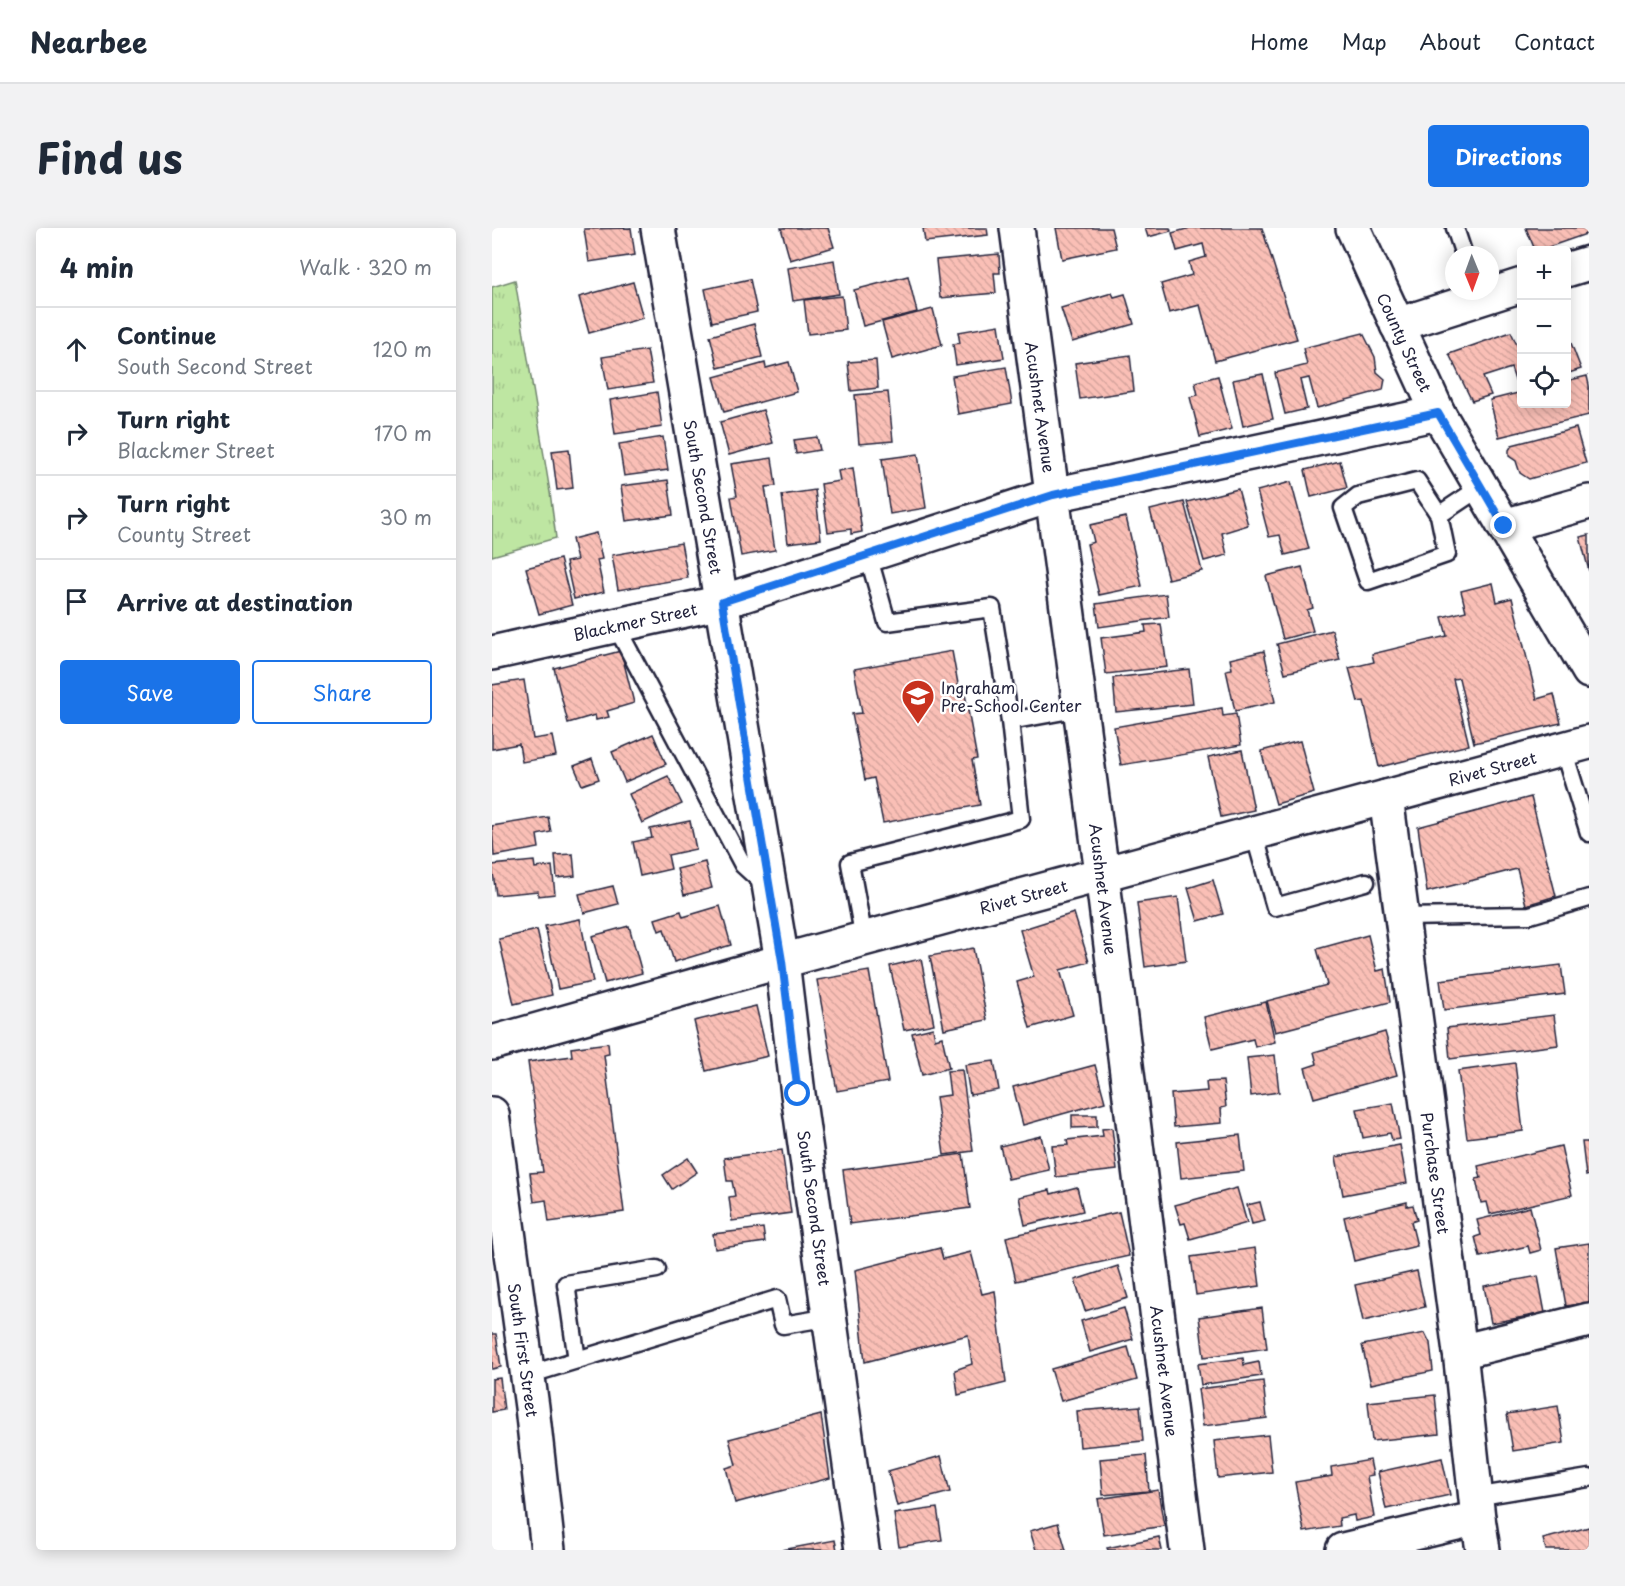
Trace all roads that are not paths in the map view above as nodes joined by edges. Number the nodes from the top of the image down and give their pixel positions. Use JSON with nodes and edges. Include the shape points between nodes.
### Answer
{"nodes":[{"id":1,"x":658,"y":228,"type":"edge"},
{"id":2,"x":1017,"y":228,"type":"edge"},
{"id":3,"x":1353,"y":228,"type":"edge"},
{"id":4,"x":1455,"y":228,"type":"edge"},
{"id":5,"x":1461,"y":246,"type":"edge"},
{"id":6,"x":1589,"y":263,"type":"edge"},
{"id":7,"x":1571,"y":268,"type":"edge"},
{"id":8,"x":1517,"y":286,"type":"edge"},
{"id":9,"x":1499,"y":290,"type":"edge"},
{"id":10,"x":1464,"y":300,"type":"edge"},
{"id":11,"x":1397,"y":325,"type":"junction"},
{"id":12,"x":1438,"y":413,"type":"junction"},
{"id":13,"x":1481,"y":487,"type":"junction"},
{"id":14,"x":1053,"y":495,"type":"junction"},
{"id":15,"x":1589,"y":502,"type":"edge"},
{"id":16,"x":1439,"y":515,"type":"junction"},
{"id":17,"x":1504,"y":526,"type":"junction"},
{"id":18,"x":868,"y":555,"type":"junction"},
{"id":19,"x":722,"y":602,"type":"junction"},
{"id":20,"x":616,"y":626,"type":"junction"},
{"id":21,"x":492,"y":653,"type":"edge"},
{"id":22,"x":1589,"y":671,"type":"edge"},
{"id":23,"x":1081,"y":708,"type":"junction"},
{"id":24,"x":1010,"y":721,"type":"junction"},
{"id":25,"x":1576,"y":746,"type":"edge"},
{"id":26,"x":1386,"y":797,"type":"junction"},
{"id":27,"x":1254,"y":833,"type":"junction"},
{"id":28,"x":1589,"y":833,"type":"edge"},
{"id":29,"x":1102,"y":874,"type":"junction"},
{"id":30,"x":1366,"y":882,"type":"dead end"},
{"id":31,"x":770,"y":889,"type":"junction"},
{"id":32,"x":1589,"y":898,"type":"edge"},
{"id":33,"x":1402,"y":917,"type":"junction"},
{"id":34,"x":864,"y":939,"type":"junction"},
{"id":35,"x":782,"y":961,"type":"junction"},
{"id":36,"x":492,"y":1042,"type":"edge"},
{"id":37,"x":492,"y":1114,"type":"edge"},
{"id":38,"x":657,"y":1269,"type":"dead end"},
{"id":39,"x":831,"y":1317,"type":"junction"},
{"id":40,"x":1589,"y":1320,"type":"edge"},
{"id":41,"x":1460,"y":1352,"type":"junction"},
{"id":42,"x":577,"y":1360,"type":"junction"},
{"id":43,"x":528,"y":1376,"type":"junction"},
{"id":44,"x":1589,"y":1478,"type":"edge"},
{"id":45,"x":1477,"y":1507,"type":"junction"},
{"id":46,"x":548,"y":1550,"type":"edge"},
{"id":47,"x":862,"y":1550,"type":"edge"},
{"id":48,"x":1187,"y":1550,"type":"edge"},
{"id":49,"x":1343,"y":1550,"type":"edge"},
{"id":50,"x":1482,"y":1550,"type":"edge"}],
"edges":[{"from":1,"to":19,"type":"street","name":"South Second Street"},
{"from":2,"to":14,"type":"street","name":"Acushnet Avenue"},
{"from":3,"to":11,"type":"street","name":"County Street"},
{"from":4,"to":5,"type":"lane"},
{"from":6,"to":7,"type":"street"},
{"from":8,"to":9,"type":"street"},
{"from":10,"to":11,"type":"street"},
{"from":11,"to":12,"type":"street","name":"County Street"},
{"from":12,"to":13,"type":"street","name":"County Street"},
{"from":12,"to":14,"type":"street","name":"Blackmer Street"},
{"from":13,"to":16,"type":"lane"},
{"from":13,"to":17,"type":"street","name":"County Street"},
{"from":14,"to":18,"type":"street","name":"Blackmer Street"},
{"from":14,"to":23,"type":"street","name":"Acushnet Avenue"},
{"from":15,"to":17,"type":"street"},
{"from":16,"to":16,"type":"lane","via":[[1447,554],[1368,581],[1343,508],[1358,496],[1417,481]]},
{"from":17,"to":22,"type":"street","name":"County Street"},
{"from":18,"to":19,"type":"street","name":"Blackmer Street"},
{"from":18,"to":24,"type":"lane","via":[[887,622],[992,608]]},
{"from":19,"to":20,"type":"street","name":"Blackmer Street"},
{"from":19,"to":31,"type":"street","name":"South Second Street"},
{"from":20,"to":21,"type":"street","name":"Blackmer Street"},
{"from":20,"to":31,"type":"lane","via":[[743,865]]},
{"from":23,"to":24,"type":"lane"},
{"from":23,"to":29,"type":"street","name":"Acushnet Avenue"},
{"from":24,"to":34,"type":"lane","via":[[1021,819],[850,863]]},
{"from":25,"to":26,"type":"street","name":"Rivet Street"},
{"from":25,"to":28,"type":"lane"},
{"from":26,"to":27,"type":"street","name":"Rivet Street"},
{"from":26,"to":33,"type":"street","name":"Purchase Street"},
{"from":27,"to":29,"type":"street","name":"Rivet Street"},
{"from":27,"to":30,"type":"lane","via":[[1275,907]]},
{"from":29,"to":34,"type":"street","name":"Rivet Street"},
{"from":29,"to":48,"type":"street","name":"Acushnet Avenue"},
{"from":31,"to":35,"type":"street","name":"South Second Street"},
{"from":32,"to":33,"type":"lane","via":[[1530,915]]},
{"from":33,"to":41,"type":"street","name":"Purchase Street"},
{"from":34,"to":35,"type":"street","name":"Rivet Street"},
{"from":35,"to":36,"type":"street","name":"Rivet Street"},
{"from":35,"to":39,"type":"street","name":"South Second Street"},
{"from":37,"to":43,"type":"street","name":"South First Street"},
{"from":38,"to":42,"type":"lane","via":[[566,1284]]},
{"from":39,"to":42,"type":"lane","via":[[783,1325],[777,1299]]},
{"from":39,"to":47,"type":"street","name":"South Second Street"},
{"from":40,"to":41,"type":"street"},
{"from":41,"to":45,"type":"street","name":"Purchase Street"},
{"from":42,"to":43,"type":"lane"},
{"from":43,"to":46,"type":"street","name":"South First Street"},
{"from":44,"to":45,"type":"lane"},
{"from":45,"to":49,"type":"street"},
{"from":45,"to":50,"type":"street","name":"Purchase Street"}]}
